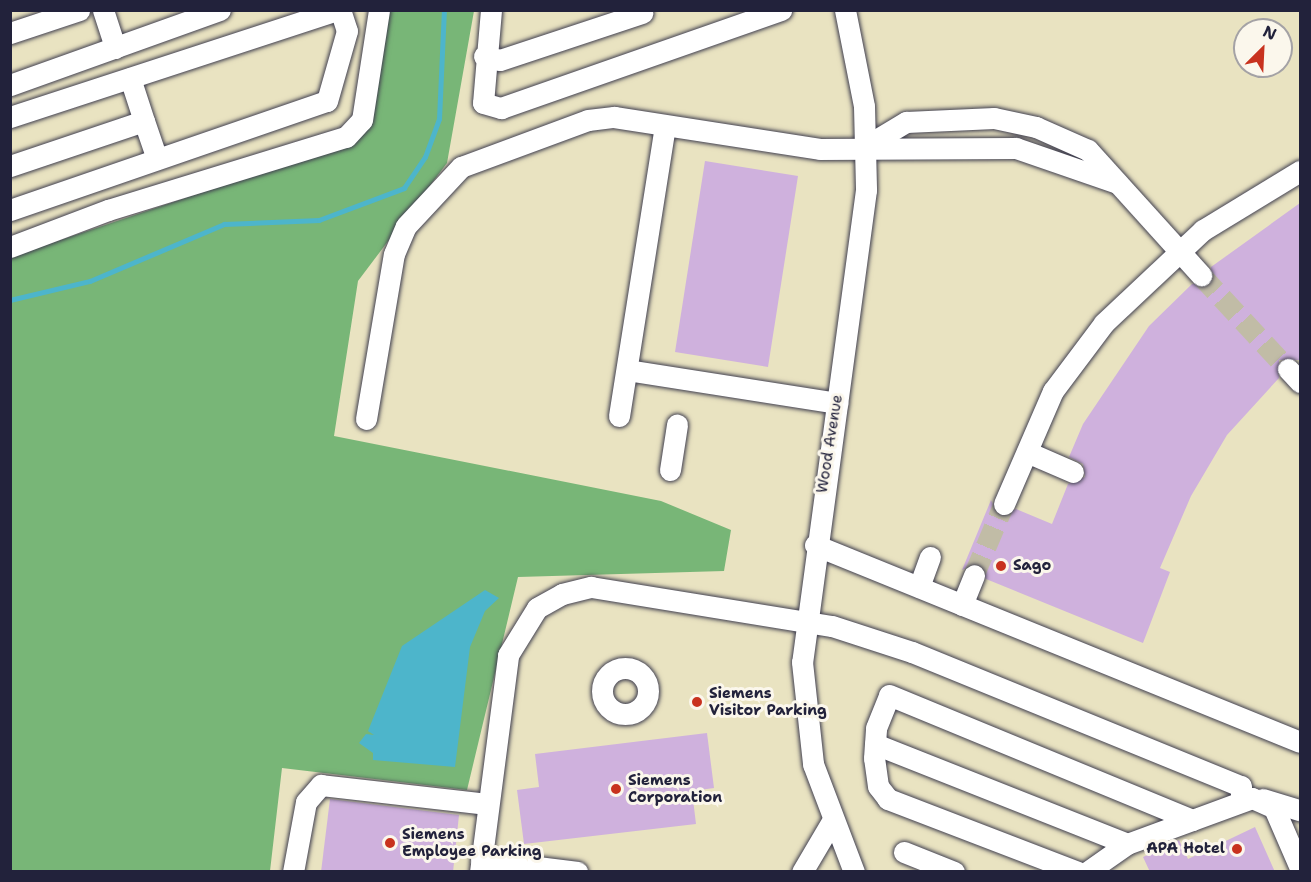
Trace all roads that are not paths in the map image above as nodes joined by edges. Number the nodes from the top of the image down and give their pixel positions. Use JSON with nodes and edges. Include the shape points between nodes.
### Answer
{"nodes":[{"id":1,"x":79,"y":10,"type":"edge"},
{"id":2,"x":102,"y":10,"type":"edge"},
{"id":3,"x":220,"y":10,"type":"edge"},
{"id":4,"x":338,"y":10,"type":"edge"},
{"id":5,"x":379,"y":10,"type":"edge"},
{"id":6,"x":781,"y":10,"type":"edge"},
{"id":7,"x":845,"y":10,"type":"edge"},
{"id":8,"x":493,"y":11,"type":"edge"},
{"id":9,"x":644,"y":11,"type":"edge"},
{"id":10,"x":10,"y":33,"type":"edge"},
{"id":11,"x":115,"y":48,"type":"junction"},
{"id":12,"x":484,"y":56,"type":"junction"},
{"id":13,"x":130,"y":78,"type":"junction"},
{"id":14,"x":10,"y":85,"type":"edge"},
{"id":15,"x":10,"y":117,"type":"edge"},
{"id":16,"x":987,"y":119,"type":"junction"},
{"id":17,"x":144,"y":121,"type":"junction"},
{"id":18,"x":665,"y":126,"type":"junction"},
{"id":19,"x":866,"y":146,"type":"junction"},
{"id":20,"x":988,"y":146,"type":"junction"},
{"id":21,"x":157,"y":159,"type":"junction"},
{"id":22,"x":10,"y":166,"type":"edge"},
{"id":23,"x":1300,"y":171,"type":"edge"},
{"id":24,"x":1116,"y":183,"type":"junction"},
{"id":25,"x":10,"y":210,"type":"edge"},
{"id":26,"x":10,"y":247,"type":"edge"},
{"id":27,"x":1179,"y":250,"type":"junction"},
{"id":28,"x":1201,"y":275,"type":"tunnel mouth"},
{"id":29,"x":627,"y":370,"type":"junction"},
{"id":30,"x":837,"y":403,"type":"junction"},
{"id":31,"x":619,"y":416,"type":"dead end"},
{"id":32,"x":366,"y":419,"type":"dead end"},
{"id":33,"x":677,"y":425,"type":"dead end"},
{"id":34,"x":1027,"y":452,"type":"junction"},
{"id":35,"x":670,"y":470,"type":"dead end"},
{"id":36,"x":1073,"y":472,"type":"dead end"},
{"id":37,"x":1004,"y":504,"type":"tunnel mouth"},
{"id":38,"x":815,"y":545,"type":"junction"},
{"id":39,"x":930,"y":557,"type":"dead end"},
{"id":40,"x":974,"y":574,"type":"tunnel mouth"},
{"id":41,"x":919,"y":587,"type":"junction"},
{"id":42,"x":962,"y":605,"type":"junction"},
{"id":43,"x":804,"y":621,"type":"junction"},
{"id":44,"x":1300,"y":742,"type":"edge"},
{"id":45,"x":875,"y":744,"type":"junction"},
{"id":46,"x":1263,"y":799,"type":"junction"},
{"id":47,"x":1241,"y":801,"type":"junction"},
{"id":48,"x":488,"y":804,"type":"junction"},
{"id":49,"x":1300,"y":810,"type":"edge"},
{"id":50,"x":1192,"y":820,"type":"junction"},
{"id":51,"x":831,"y":823,"type":"junction"},
{"id":52,"x":1127,"y":844,"type":"junction"},
{"id":53,"x":904,"y":852,"type":"dead end"},
{"id":54,"x":480,"y":866,"type":"edge"},
{"id":55,"x":1300,"y":867,"type":"edge"},
{"id":56,"x":292,"y":872,"type":"edge"},
{"id":57,"x":577,"y":872,"type":"edge"},
{"id":58,"x":802,"y":872,"type":"edge"},
{"id":59,"x":854,"y":872,"type":"edge"},
{"id":60,"x":954,"y":872,"type":"edge"},
{"id":61,"x":1078,"y":872,"type":"edge"},
{"id":62,"x":1087,"y":872,"type":"edge"}],
"edges":[{"from":1,"to":10,"type":"street"},
{"from":2,"to":11,"type":"street"},
{"from":3,"to":11,"type":"street"},
{"from":4,"to":13,"type":"street"},
{"from":4,"to":21,"type":"street","via":[[347,31],[327,101]]},
{"from":5,"to":26,"type":"street","via":[[362,120],[346,136],[108,210]]},
{"from":6,"to":12,"type":"street","via":[[501,108],[483,103]]},
{"from":7,"to":19,"type":"street","name":"Wood Avenue","via":[[863,98]]},
{"from":8,"to":12,"type":"street"},
{"from":9,"to":12,"type":"street","via":[[500,60]]},
{"from":11,"to":14,"type":"street"},
{"from":13,"to":15,"type":"street"},
{"from":13,"to":17,"type":"street"},
{"from":16,"to":19,"type":"street","via":[[906,122]]},
{"from":16,"to":20,"type":"street"},
{"from":16,"to":24,"type":"street","via":[[1022,122],[1069,140],[1088,150]]},
{"from":17,"to":21,"type":"street"},
{"from":17,"to":22,"type":"street"},
{"from":18,"to":19,"type":"street","via":[[820,149]]},
{"from":18,"to":29,"type":"street"},
{"from":18,"to":32,"type":"street","via":[[597,118],[454,171],[395,247]]},
{"from":19,"to":20,"type":"street","via":[[906,150]]},
{"from":19,"to":30,"type":"street","name":"Wood Avenue","via":[[863,230]]},
{"from":20,"to":24,"type":"street","via":[[1044,154]]},
{"from":21,"to":25,"type":"street"},
{"from":23,"to":27,"type":"street","via":[[1203,230]]},
{"from":24,"to":27,"type":"street"},
{"from":27,"to":28,"type":"street"},
{"from":27,"to":34,"type":"street","via":[[1104,323],[1053,391]]},
{"from":29,"to":30,"type":"street"},
{"from":29,"to":31,"type":"street"},
{"from":30,"to":38,"type":"street","name":"Wood Avenue"},
{"from":33,"to":35,"type":"street"},
{"from":34,"to":36,"type":"street"},
{"from":34,"to":37,"type":"street"},
{"from":38,"to":41,"type":"street"},
{"from":38,"to":43,"type":"street","name":"Wood Avenue"},
{"from":39,"to":41,"type":"street"},
{"from":40,"to":42,"type":"street"},
{"from":41,"to":42,"type":"street"},
{"from":42,"to":44,"type":"street"},
{"from":43,"to":47,"type":"street","via":[[912,652],[1240,786]]},
{"from":43,"to":48,"type":"street","via":[[719,611],[621,589],[591,587],[545,603],[520,629],[508,655]]},
{"from":43,"to":51,"type":"street","name":"Wood Avenue","via":[[805,721]]},
{"from":45,"to":50,"type":"street","via":[[888,695]]},
{"from":45,"to":52,"type":"street"},
{"from":45,"to":61,"type":"street","via":[[879,786],[888,799]]},
{"from":46,"to":47,"type":"street"},
{"from":46,"to":49,"type":"street"},
{"from":46,"to":55,"type":"street","via":[[1274,808]]},
{"from":47,"to":50,"type":"street"},
{"from":48,"to":54,"type":"street"},
{"from":48,"to":56,"type":"street","via":[[321,785],[306,802]]},
{"from":50,"to":52,"type":"street"},
{"from":51,"to":58,"type":"street"},
{"from":51,"to":59,"type":"street","name":"Wood Avenue"},
{"from":52,"to":62,"type":"street"},
{"from":53,"to":60,"type":"street"},
{"from":54,"to":57,"type":"street"}]}
